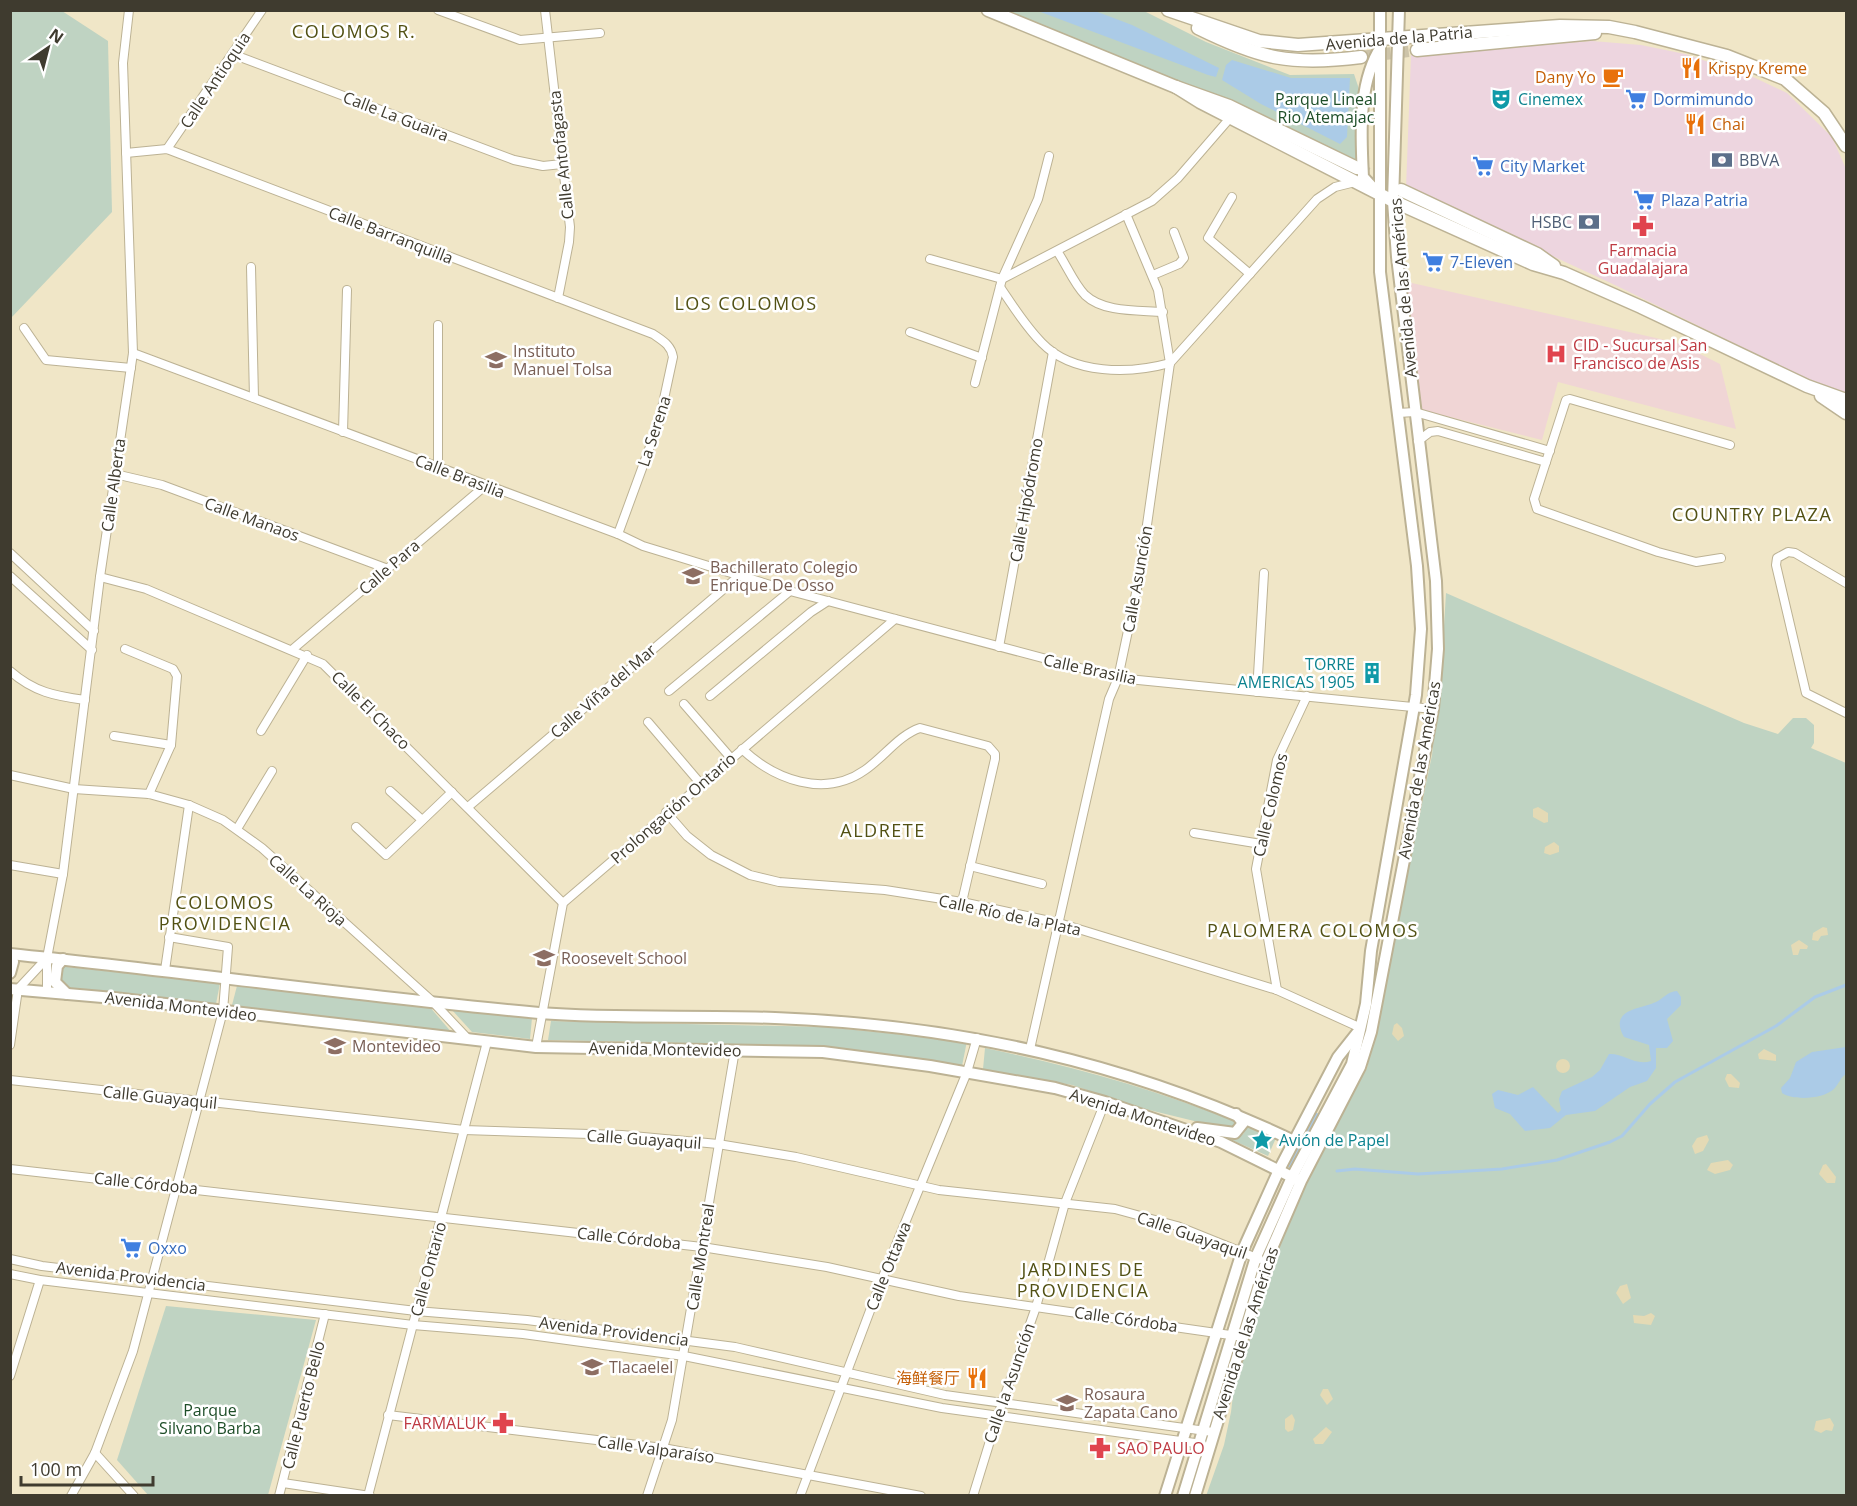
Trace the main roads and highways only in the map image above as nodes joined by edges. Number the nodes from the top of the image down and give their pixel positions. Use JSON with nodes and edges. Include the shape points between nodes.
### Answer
{"nodes":[{"id":1,"x":988,"y":10,"type":"edge"},
{"id":2,"x":1164,"y":10,"type":"edge"},
{"id":3,"x":1168,"y":10,"type":"edge"},
{"id":4,"x":1380,"y":10,"type":"edge"},
{"id":5,"x":1399,"y":10,"type":"edge"},
{"id":6,"x":1635,"y":32,"type":"junction"},
{"id":7,"x":1398,"y":37,"type":"junction"},
{"id":8,"x":1379,"y":45,"type":"junction"},
{"id":9,"x":1417,"y":50,"type":"tunnel mouth"},
{"id":10,"x":1361,"y":57,"type":"tunnel mouth"},
{"id":11,"x":1176,"y":87,"type":"junction"},
{"id":12,"x":1846,"y":146,"type":"edge"},
{"id":13,"x":1357,"y":168,"type":"tunnel mouth"},
{"id":14,"x":1401,"y":190,"type":"tunnel mouth"},
{"id":15,"x":1378,"y":193,"type":"junction"},
{"id":16,"x":1393,"y":201,"type":"junction"},
{"id":17,"x":1564,"y":273,"type":"junction"},
{"id":18,"x":1807,"y":386,"type":"junction"},
{"id":19,"x":1846,"y":400,"type":"edge"},
{"id":20,"x":1846,"y":412,"type":"edge"},
{"id":21,"x":1417,"y":668,"type":"junction"},
{"id":22,"x":1434,"y":694,"type":"junction"},
{"id":23,"x":10,"y":954,"type":"edge"},
{"id":24,"x":63,"y":959,"type":"junction"},
{"id":25,"x":10,"y":960,"type":"edge"},
{"id":26,"x":10,"y":973,"type":"edge"},
{"id":27,"x":14,"y":989,"type":"edge"},
{"id":28,"x":67,"y":994,"type":"junction"},
{"id":29,"x":1361,"y":1028,"type":"junction"},
{"id":30,"x":1234,"y":1113,"type":"junction"},
{"id":31,"x":1176,"y":1125,"type":"junction"},
{"id":32,"x":1294,"y":1141,"type":"junction"},
{"id":33,"x":1279,"y":1170,"type":"junction"},
{"id":34,"x":1297,"y":1179,"type":"junction"},
{"id":35,"x":1261,"y":1259,"type":"junction"},
{"id":36,"x":1208,"y":1431,"type":"junction"},
{"id":37,"x":1204,"y":1445,"type":"junction"},
{"id":38,"x":1165,"y":1496,"type":"edge"},
{"id":39,"x":1183,"y":1496,"type":"edge"},
{"id":40,"x":1195,"y":1496,"type":"edge"}],
"edges":[{"from":1,"to":11,"type":"main road"},
{"from":2,"to":10,"type":"main road","name":"Avenida de la Patria","via":[[1263,56],[1305,62]]},
{"from":3,"to":8,"type":"main road","name":"Avenida de la Patria","via":[[1270,43]]},
{"from":4,"to":8,"type":"main road","name":"Avenida de las Américas"},
{"from":5,"to":7,"type":"main road","name":"Avenida de las Américas"},
{"from":6,"to":7,"type":"main road","name":"Avenida de la Patria","via":[[1560,26]]},
{"from":6,"to":9,"type":"main road","name":"Avenida de la Patria"},
{"from":6,"to":12,"type":"main road","name":"Avenida de la Patria","via":[[1727,56],[1785,80],[1824,113]]},
{"from":7,"to":8,"type":"main road","name":"Avenida de la Patria"},
{"from":7,"to":16,"type":"main road","name":"Avenida de las Américas"},
{"from":8,"to":15,"type":"main road","name":"Avenida de las Américas"},
{"from":8,"to":15,"type":"main road","via":[[1366,76],[1362,168],[1363,177]]},
{"from":11,"to":13,"type":"main road","via":[[1229,106]]},
{"from":11,"to":15,"type":"main road"},
{"from":14,"to":17,"type":"main road","via":[[1537,254]]},
{"from":15,"to":16,"type":"main road"},
{"from":15,"to":21,"type":"main road","name":"Avenida de las Américas","via":[[1380,272],[1417,566],[1421,629]]},
{"from":16,"to":17,"type":"main road","via":[[1533,264]]},
{"from":16,"to":22,"type":"main road","name":"Avenida de las Américas","via":[[1438,608]]},
{"from":17,"to":18,"type":"main road"},
{"from":18,"to":19,"type":"main road"},
{"from":18,"to":20,"type":"main road"},
{"from":21,"to":22,"type":"main road"},
{"from":21,"to":29,"type":"main road","name":"Avenida de las Américas"},
{"from":22,"to":34,"type":"main road","name":"Avenida de las Américas","via":[[1371,1032],[1360,1066]]},
{"from":23,"to":24,"type":"main road","name":"Avenida Montevideo"},
{"from":24,"to":28,"type":"main road","via":[[55,979]]},
{"from":24,"to":30,"type":"main road","name":"Avenida Montevideo","via":[[543,1013],[777,1018],[910,1027],[1030,1049],[1115,1070]]},
{"from":25,"to":26,"type":"main road"},
{"from":27,"to":28,"type":"main road","name":"Avenida Montevideo"},
{"from":28,"to":31,"type":"main road","name":"Avenida Montevideo","via":[[537,1047],[823,1052],[1055,1088]]},
{"from":29,"to":32,"type":"main road","name":"Avenida de las Américas","via":[[1338,1057]]},
{"from":29,"to":34,"type":"main road","name":"Avenida de las Américas","via":[[1352,1064]]},
{"from":30,"to":31,"type":"main road","via":[[1242,1123],[1235,1133]]},
{"from":30,"to":32,"type":"main road","name":"Avenida Montevideo"},
{"from":31,"to":33,"type":"main road","name":"Avenida Montevideo"},
{"from":32,"to":33,"type":"main road","name":"Avenida de las Américas"},
{"from":33,"to":34,"type":"main road","name":"Avenida Montevideo"},
{"from":33,"to":38,"type":"main road","name":"Avenida de las Américas","via":[[1242,1252]]},
{"from":34,"to":35,"type":"main road","name":"Avenida de las Américas"},
{"from":35,"to":36,"type":"main road","name":"Avenida de las Américas","via":[[1231,1335]]},
{"from":35,"to":36,"type":"main road","name":"Avenida de las Américas","via":[[1244,1336]]},
{"from":36,"to":37,"type":"main road","name":"Avenida de las Américas"},
{"from":37,"to":39,"type":"main road","name":"Avenida de las Américas"},
{"from":37,"to":40,"type":"main road","name":"Avenida de las Américas"}]}
